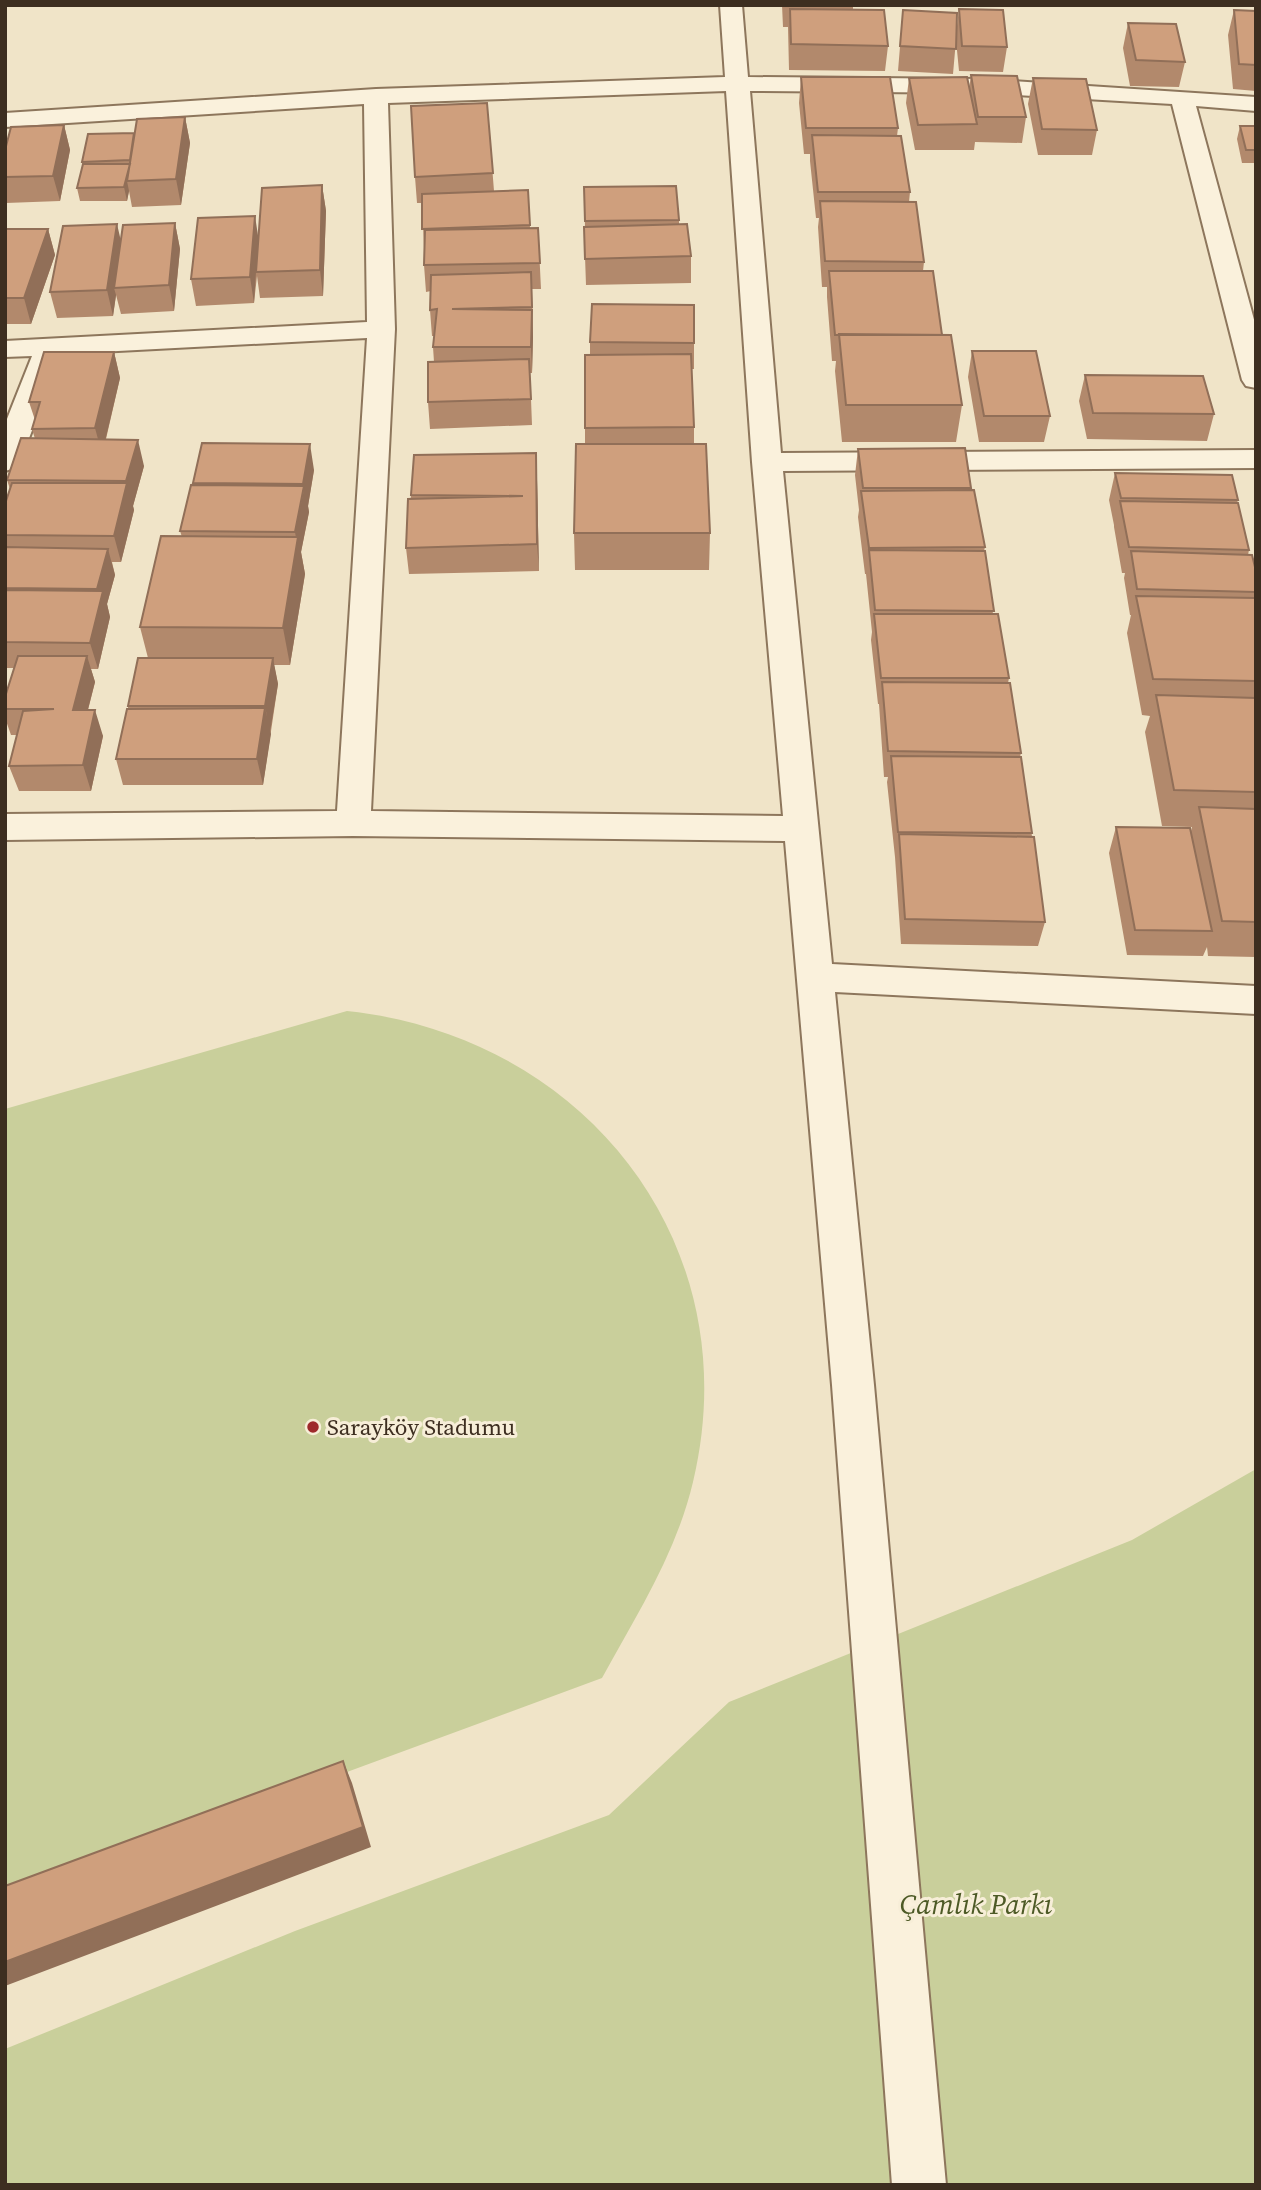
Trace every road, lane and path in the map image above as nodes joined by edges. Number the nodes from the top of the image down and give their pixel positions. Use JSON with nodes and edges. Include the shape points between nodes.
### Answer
{"nodes":[{"id":1,"x":731,"y":5,"type":"edge"},
{"id":2,"x":735,"y":82,"type":"junction"},
{"id":3,"x":376,"y":96,"type":"junction"},
{"id":4,"x":1182,"y":97,"type":"junction"},
{"id":5,"x":1256,"y":104,"type":"edge"},
{"id":6,"x":5,"y":120,"type":"edge"},
{"id":7,"x":1246,"y":307,"type":"edge"},
{"id":8,"x":381,"y":329,"type":"junction"},
{"id":9,"x":50,"y":346,"type":"junction"},
{"id":10,"x":5,"y":349,"type":"edge"},
{"id":11,"x":1256,"y":380,"type":"edge"},
{"id":12,"x":1256,"y":459,"type":"edge"},
{"id":13,"x":5,"y":462,"type":"edge"},
{"id":14,"x":767,"y":462,"type":"junction"},
{"id":15,"x":353,"y":823,"type":"junction"},
{"id":16,"x":5,"y":827,"type":"edge"},
{"id":17,"x":802,"y":829,"type":"junction"},
{"id":18,"x":817,"y":977,"type":"junction"},
{"id":19,"x":1256,"y":1000,"type":"edge"},
{"id":20,"x":919,"y":2185,"type":"edge"}],
"edges":[{"from":1,"to":2,"type":"street"},
{"from":2,"to":3,"type":"street"},
{"from":2,"to":4,"type":"street","via":[[1003,84]]},
{"from":2,"to":14,"type":"street"},
{"from":3,"to":6,"type":"street"},
{"from":3,"to":8,"type":"street"},
{"from":4,"to":5,"type":"street"},
{"from":4,"to":7,"type":"street"},
{"from":7,"to":11,"type":"street"},
{"from":8,"to":9,"type":"street"},
{"from":8,"to":15,"type":"street"},
{"from":9,"to":10,"type":"street"},
{"from":9,"to":13,"type":"street"},
{"from":12,"to":14,"type":"street"},
{"from":14,"to":17,"type":"street"},
{"from":15,"to":16,"type":"street"},
{"from":15,"to":17,"type":"street"},
{"from":17,"to":18,"type":"street"},
{"from":18,"to":19,"type":"street"},
{"from":18,"to":20,"type":"street"}]}
